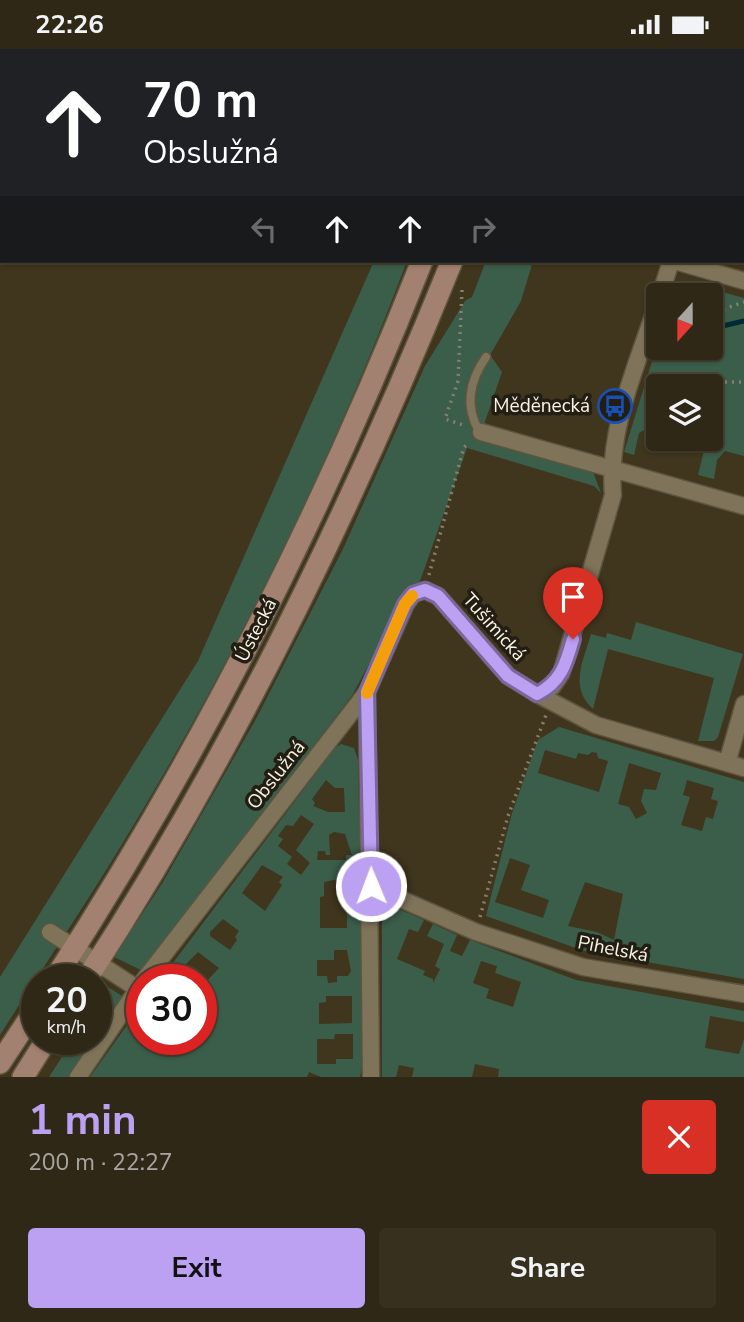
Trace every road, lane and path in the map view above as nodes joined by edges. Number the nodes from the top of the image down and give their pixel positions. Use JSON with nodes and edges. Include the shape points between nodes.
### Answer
{"nodes":[{"id":1,"x":421,"y":263,"type":"edge"},
{"id":2,"x":451,"y":263,"type":"edge"},
{"id":3,"x":672,"y":263,"type":"edge"},
{"id":4,"x":680,"y":263,"type":"edge"},
{"id":5,"x":744,"y":281,"type":"edge"},
{"id":6,"x":462,"y":283,"type":"dead end"},
{"id":7,"x":665,"y":283,"type":"edge"},
{"id":8,"x":744,"y":302,"type":"edge"},
{"id":9,"x":723,"y":309,"type":"edge"},
{"id":10,"x":646,"y":338,"type":"edge"},
{"id":11,"x":486,"y":357,"type":"dead end"},
{"id":12,"x":632,"y":381,"type":"junction"},
{"id":13,"x":744,"y":382,"type":"edge"},
{"id":14,"x":480,"y":432,"type":"junction"},
{"id":15,"x":611,"y":467,"type":"junction"},
{"id":16,"x":744,"y":506,"type":"edge"},
{"id":17,"x":425,"y":590,"type":"junction"},
{"id":18,"x":367,"y":692,"type":"junction"},
{"id":19,"x":545,"y":697,"type":"junction"},
{"id":20,"x":743,"y":707,"type":"edge"},
{"id":21,"x":727,"y":763,"type":"junction"},
{"id":22,"x":744,"y":768,"type":"edge"},
{"id":23,"x":371,"y":886,"type":"junction"},
{"id":24,"x":50,"y":932,"type":"dead end"},
{"id":25,"x":476,"y":932,"type":"junction"},
{"id":26,"x":75,"y":947,"type":"junction"},
{"id":27,"x":64,"y":964,"type":"edge"},
{"id":28,"x":87,"y":964,"type":"edge"},
{"id":29,"x":96,"y":964,"type":"edge"},
{"id":30,"x":156,"y":964,"type":"edge"},
{"id":31,"x":744,"y":994,"type":"edge"},
{"id":32,"x":126,"y":1006,"type":"edge"},
{"id":33,"x":21,"y":1031,"type":"edge"},
{"id":34,"x":37,"y":1055,"type":"edge"},
{"id":35,"x":0,"y":1063,"type":"edge"},
{"id":36,"x":23,"y":1077,"type":"edge"},
{"id":37,"x":78,"y":1077,"type":"edge"},
{"id":38,"x":371,"y":1077,"type":"edge"}],
"edges":[{"from":1,"to":26,"type":"main road","name":"Ústecká","via":[[295,554],[179,776]]},
{"from":2,"to":29,"type":"main road","name":"Ústecká","via":[[327,548],[195,803]]},
{"from":3,"to":7,"type":"street"},
{"from":4,"to":5,"type":"street"},
{"from":6,"to":14,"type":"path","via":[[458,381],[445,419]]},
{"from":8,"to":9,"type":"path"},
{"from":10,"to":12,"type":"street"},
{"from":11,"to":14,"type":"lane","via":[[473,376],[471,400]]},
{"from":12,"to":13,"type":"path"},
{"from":12,"to":15,"type":"street"},
{"from":14,"to":15,"type":"street"},
{"from":14,"to":17,"type":"path","via":[[464,447]]},
{"from":15,"to":16,"type":"street"},
{"from":15,"to":19,"type":"street","via":[[613,495],[567,663]]},
{"from":17,"to":18,"type":"street","name":"Obslužná","via":[[413,594],[405,604]]},
{"from":17,"to":19,"type":"street","name":"Tušimická","via":[[438,596],[508,676]]},
{"from":18,"to":23,"type":"street"},
{"from":18,"to":30,"type":"street","name":"Obslužná"},
{"from":19,"to":21,"type":"street","name":"Tušimická","via":[[596,725]]},
{"from":19,"to":25,"type":"path"},
{"from":20,"to":21,"type":"street"},
{"from":21,"to":22,"type":"street","name":"Tušimická"},
{"from":23,"to":25,"type":"street","name":"Pihelská"},
{"from":23,"to":38,"type":"street"},
{"from":24,"to":26,"type":"street"},
{"from":25,"to":31,"type":"street","name":"Pihelská","via":[[583,967]]},
{"from":26,"to":27,"type":"main road","name":"Ústecká"},
{"from":26,"to":28,"type":"street"},
{"from":32,"to":37,"type":"street","name":"Obslužná"},
{"from":33,"to":35,"type":"main road"},
{"from":34,"to":36,"type":"main road"}]}
